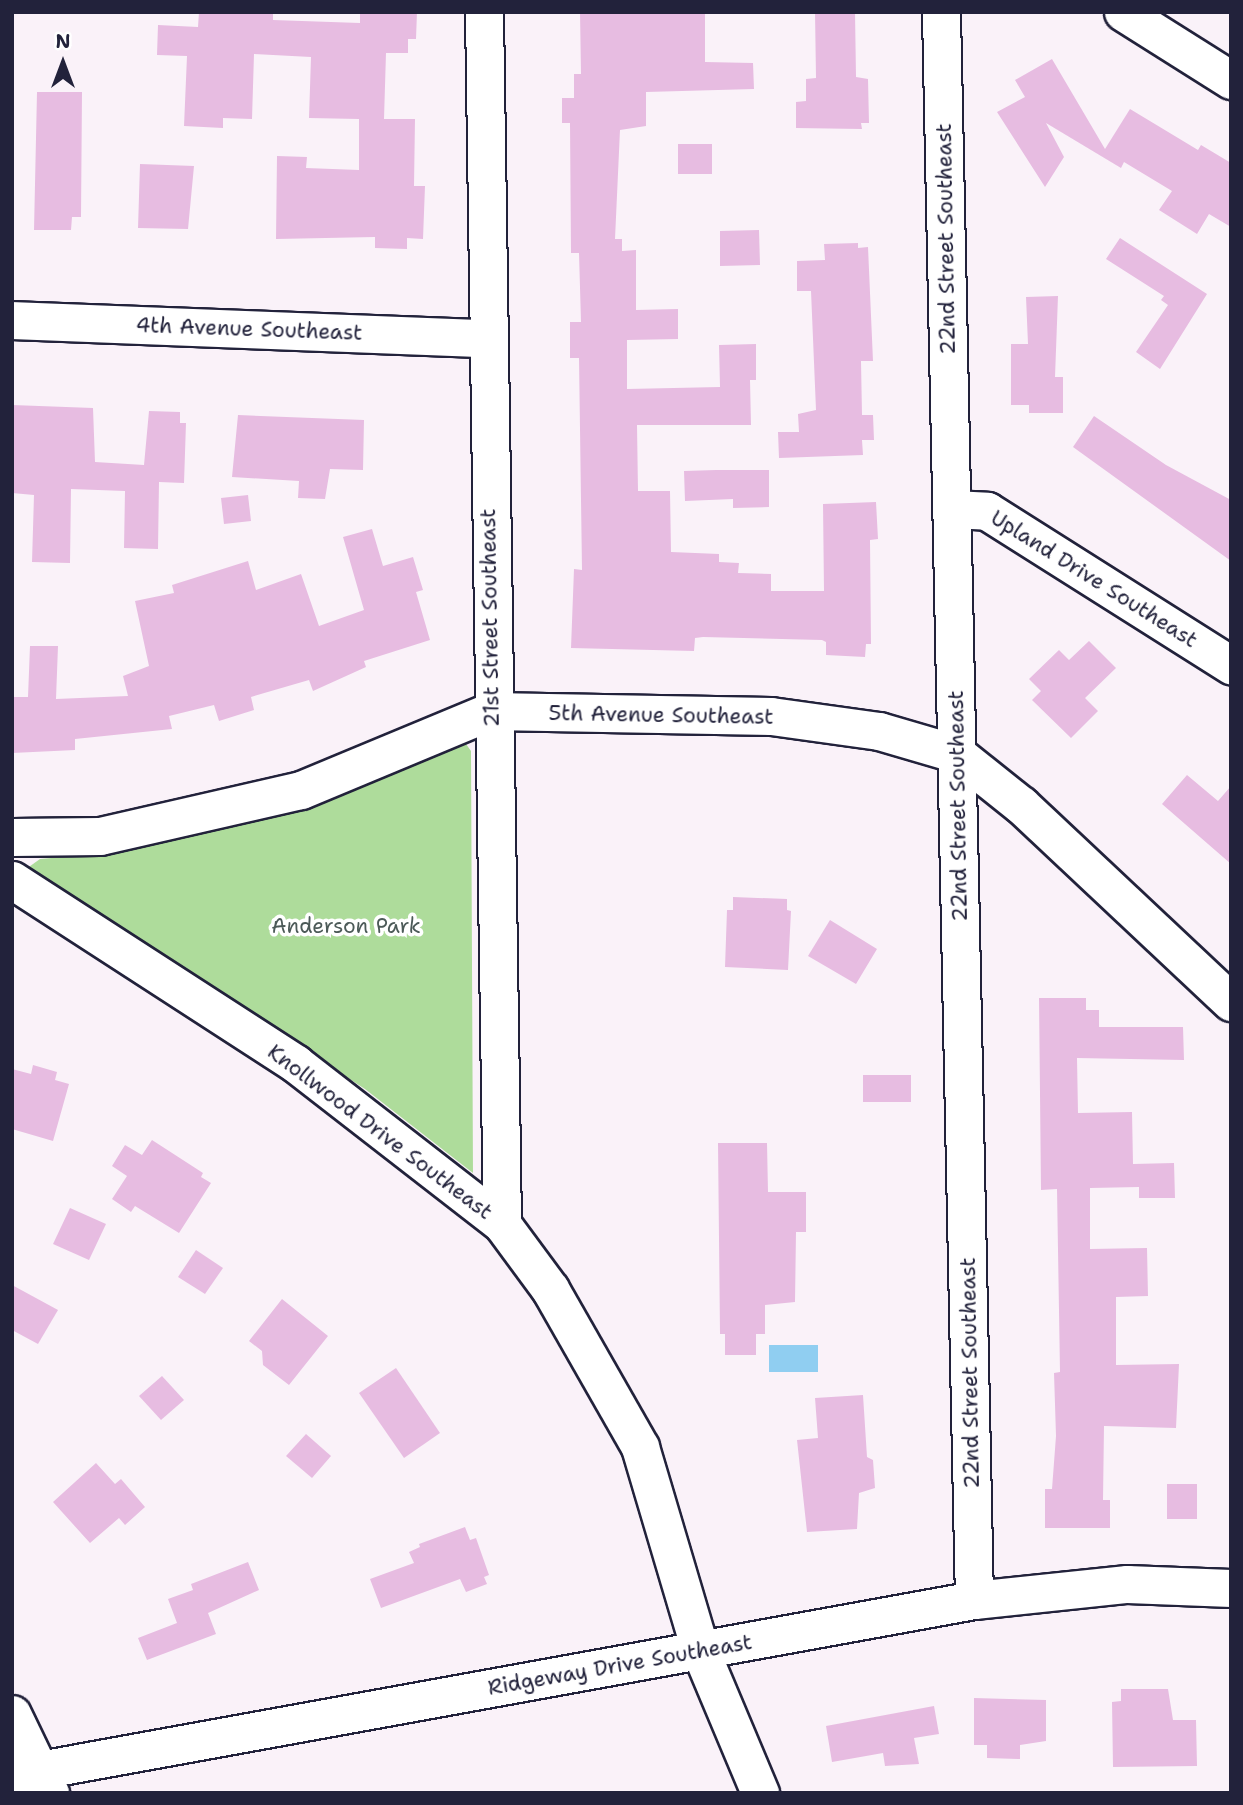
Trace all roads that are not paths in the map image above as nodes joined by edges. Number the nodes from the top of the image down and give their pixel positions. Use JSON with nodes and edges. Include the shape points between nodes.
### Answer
{"nodes":[{"id":1,"x":484,"y":12,"type":"edge"},
{"id":2,"x":941,"y":12,"type":"edge"},
{"id":3,"x":1123,"y":12,"type":"edge"},
{"id":4,"x":1231,"y":80,"type":"edge"},
{"id":5,"x":12,"y":320,"type":"edge"},
{"id":6,"x":486,"y":338,"type":"junction"},
{"id":7,"x":952,"y":509,"type":"junction"},
{"id":8,"x":1231,"y":666,"type":"edge"},
{"id":9,"x":491,"y":711,"type":"junction"},
{"id":10,"x":957,"y":754,"type":"junction"},
{"id":11,"x":12,"y":837,"type":"edge"},
{"id":12,"x":12,"y":880,"type":"edge"},
{"id":13,"x":1231,"y":1002,"type":"edge"},
{"id":14,"x":502,"y":1224,"type":"junction"},
{"id":15,"x":1231,"y":1588,"type":"edge"},
{"id":16,"x":974,"y":1600,"type":"junction"},
{"id":17,"x":701,"y":1650,"type":"junction"},
{"id":18,"x":12,"y":1714,"type":"edge"},
{"id":19,"x":34,"y":1779,"type":"edge"},
{"id":20,"x":760,"y":1793,"type":"edge"}],
"edges":[{"from":1,"to":6,"type":"street","name":"21st Street Southeast"},
{"from":2,"to":7,"type":"street","name":"22nd Street Southeast"},
{"from":3,"to":4,"type":"street"},
{"from":5,"to":6,"type":"street","name":"4th Avenue Southeast"},
{"from":6,"to":9,"type":"street","name":"21st Street Southeast"},
{"from":7,"to":8,"type":"street","name":"Upland Drive Southeast","via":[[987,511]]},
{"from":7,"to":10,"type":"street","name":"22nd Street Southeast"},
{"from":9,"to":10,"type":"street","name":"5th Avenue Southeast","via":[[771,716],[879,731]]},
{"from":9,"to":11,"type":"street","name":"5th Avenue Southeast","via":[[301,790],[100,836]]},
{"from":9,"to":14,"type":"street","name":"21st Street Southeast"},
{"from":10,"to":13,"type":"street","name":"5th Avenue Southeast","via":[[1021,805]]},
{"from":10,"to":16,"type":"street","name":"22nd Street Southeast"},
{"from":12,"to":14,"type":"street","name":"Knollwood Drive Southeast","via":[[296,1064]]},
{"from":14,"to":17,"type":"street","name":"Knollwood Drive Southeast","via":[[550,1289],[640,1447]]},
{"from":15,"to":16,"type":"street","name":"Ridgeway Drive Southeast","via":[[1127,1584]]},
{"from":16,"to":17,"type":"street","name":"Ridgeway Drive Southeast"},
{"from":17,"to":19,"type":"street","name":"Ridgeway Drive Southeast"},
{"from":17,"to":20,"type":"street","name":"Knollwood Drive Southeast"},
{"from":18,"to":19,"type":"street"}]}
